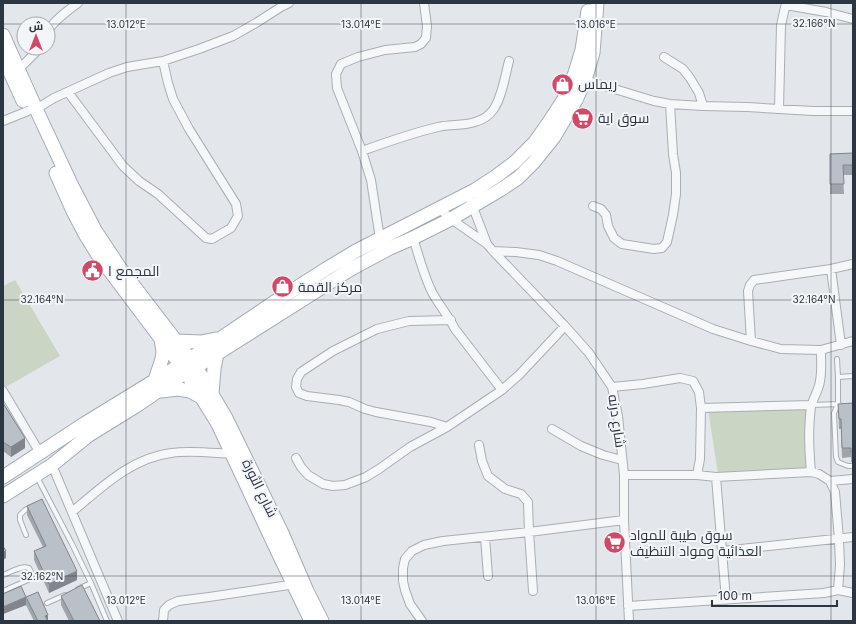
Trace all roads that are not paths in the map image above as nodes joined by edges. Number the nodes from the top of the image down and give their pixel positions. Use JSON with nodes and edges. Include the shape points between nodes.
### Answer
{"nodes":[{"id":1,"x":78,"y":3,"type":"edge"},
{"id":2,"x":289,"y":3,"type":"edge"},
{"id":3,"x":424,"y":3,"type":"edge"},
{"id":4,"x":589,"y":3,"type":"edge"},
{"id":5,"x":597,"y":3,"type":"edge"},
{"id":6,"x":786,"y":4,"type":"edge"},
{"id":7,"x":280,"y":5,"type":"edge"},
{"id":8,"x":853,"y":19,"type":"edge"},
{"id":9,"x":56,"y":21,"type":"edge"},
{"id":10,"x":3,"y":34,"type":"edge"},
{"id":11,"x":32,"y":56,"type":"edge"},
{"id":12,"x":3,"y":57,"type":"edge"},
{"id":13,"x":664,"y":58,"type":"dead end"},
{"id":14,"x":163,"y":61,"type":"junction"},
{"id":15,"x":509,"y":61,"type":"dead end"},
{"id":16,"x":19,"y":69,"type":"junction"},
{"id":17,"x":585,"y":80,"type":"junction"},
{"id":18,"x":68,"y":92,"type":"junction"},
{"id":19,"x":670,"y":104,"type":"junction"},
{"id":20,"x":703,"y":106,"type":"junction"},
{"id":21,"x":779,"y":109,"type":"junction"},
{"id":22,"x":32,"y":110,"type":"junction"},
{"id":23,"x":853,"y":111,"type":"edge"},
{"id":24,"x":3,"y":121,"type":"edge"},
{"id":25,"x":362,"y":151,"type":"junction"},
{"id":26,"x":468,"y":194,"type":"junction"},
{"id":27,"x":473,"y":206,"type":"junction"},
{"id":28,"x":593,"y":206,"type":"dead end"},
{"id":29,"x":440,"y":209,"type":"junction"},
{"id":30,"x":451,"y":219,"type":"junction"},
{"id":31,"x":90,"y":232,"type":"junction"},
{"id":32,"x":413,"y":238,"type":"junction"},
{"id":33,"x":380,"y":239,"type":"junction"},
{"id":34,"x":488,"y":244,"type":"junction"},
{"id":35,"x":493,"y":251,"type":"junction"},
{"id":36,"x":853,"y":264,"type":"edge"},
{"id":37,"x":831,"y":269,"type":"junction"},
{"id":38,"x":451,"y":320,"type":"junction"},
{"id":39,"x":565,"y":326,"type":"junction"},
{"id":40,"x":161,"y":339,"type":"junction"},
{"id":41,"x":220,"y":339,"type":"junction"},
{"id":42,"x":176,"y":340,"type":"junction"},
{"id":43,"x":752,"y":341,"type":"junction"},
{"id":44,"x":853,"y":341,"type":"edge"},
{"id":45,"x":841,"y":345,"type":"junction"},
{"id":46,"x":821,"y":350,"type":"junction"},
{"id":47,"x":218,"y":353,"type":"junction"},
{"id":48,"x":837,"y":359,"type":"dead end"},
{"id":49,"x":188,"y":366,"type":"junction"},
{"id":50,"x":853,"y":376,"type":"edge"},
{"id":51,"x":838,"y":377,"type":"junction"},
{"id":52,"x":157,"y":386,"type":"junction"},
{"id":53,"x":612,"y":387,"type":"junction"},
{"id":54,"x":502,"y":390,"type":"junction"},
{"id":55,"x":3,"y":391,"type":"edge"},
{"id":56,"x":207,"y":395,"type":"junction"},
{"id":57,"x":838,"y":404,"type":"junction"},
{"id":58,"x":846,"y":404,"type":"edge"},
{"id":59,"x":811,"y":405,"type":"junction"},
{"id":60,"x":701,"y":408,"type":"junction"},
{"id":61,"x":447,"y":427,"type":"junction"},
{"id":62,"x":552,"y":429,"type":"dead end"},
{"id":63,"x":479,"y":445,"type":"dead end"},
{"id":64,"x":40,"y":453,"type":"junction"},
{"id":65,"x":232,"y":454,"type":"junction"},
{"id":66,"x":296,"y":458,"type":"dead end"},
{"id":67,"x":622,"y":460,"type":"junction"},
{"id":68,"x":52,"y":465,"type":"junction"},
{"id":69,"x":853,"y":466,"type":"edge"},
{"id":70,"x":812,"y":472,"type":"junction"},
{"id":71,"x":36,"y":475,"type":"junction"},
{"id":72,"x":624,"y":475,"type":"junction"},
{"id":73,"x":697,"y":475,"type":"junction"},
{"id":74,"x":3,"y":477,"type":"edge"},
{"id":75,"x":716,"y":477,"type":"junction"},
{"id":76,"x":853,"y":479,"type":"edge"},
{"id":77,"x":830,"y":481,"type":"junction"},
{"id":78,"x":3,"y":496,"type":"edge"},
{"id":79,"x":47,"y":498,"type":"junction"},
{"id":80,"x":41,"y":501,"type":"edge"},
{"id":81,"x":36,"y":504,"type":"edge"},
{"id":82,"x":72,"y":512,"type":"junction"},
{"id":83,"x":624,"y":520,"type":"junction"},
{"id":84,"x":529,"y":532,"type":"junction"},
{"id":85,"x":26,"y":536,"type":"dead end"},
{"id":86,"x":485,"y":537,"type":"junction"},
{"id":87,"x":853,"y":537,"type":"edge"},
{"id":88,"x":839,"y":538,"type":"junction"},
{"id":89,"x":722,"y":551,"type":"junction"},
{"id":90,"x":3,"y":575,"type":"edge"},
{"id":91,"x":488,"y":576,"type":"dead end"},
{"id":92,"x":90,"y":583,"type":"junction"},
{"id":93,"x":298,"y":584,"type":"junction"},
{"id":94,"x":76,"y":590,"type":"edge"},
{"id":95,"x":838,"y":590,"type":"junction"},
{"id":96,"x":3,"y":591,"type":"edge"},
{"id":97,"x":533,"y":591,"type":"dead end"},
{"id":98,"x":69,"y":593,"type":"edge"},
{"id":99,"x":853,"y":593,"type":"edge"},
{"id":100,"x":726,"y":600,"type":"junction"},
{"id":101,"x":47,"y":603,"type":"dead end"},
{"id":102,"x":628,"y":606,"type":"junction"},
{"id":103,"x":107,"y":621,"type":"edge"},
{"id":104,"x":118,"y":621,"type":"edge"},
{"id":105,"x":163,"y":621,"type":"edge"},
{"id":106,"x":311,"y":621,"type":"edge"},
{"id":107,"x":322,"y":621,"type":"edge"},
{"id":108,"x":422,"y":621,"type":"edge"},
{"id":109,"x":628,"y":621,"type":"edge"}],
"edges":[{"from":1,"to":9,"type":"street"},
{"from":2,"to":7,"type":"street"},
{"from":3,"to":25,"type":"street","via":[[427,26],[426,38],[421,44],[358,57],[341,64],[336,74],[337,88]]},
{"from":4,"to":26,"type":"main road","via":[[582,50],[575,73],[564,99],[550,122],[515,162]]},
{"from":5,"to":17,"type":"main road","via":[[593,52]]},
{"from":6,"to":8,"type":"street"},
{"from":6,"to":21,"type":"street","via":[[781,25]]},
{"from":7,"to":14,"type":"street","via":[[233,36]]},
{"from":10,"to":16,"type":"main road"},
{"from":11,"to":16,"type":"street"},
{"from":12,"to":22,"type":"main road"},
{"from":13,"to":20,"type":"street","via":[[683,69],[699,93]]},
{"from":14,"to":18,"type":"street","via":[[109,72]]},
{"from":14,"to":18,"type":"street","via":[[173,99],[182,117],[236,204],[238,216],[231,228],[212,239],[206,238],[123,166]]},
{"from":15,"to":25,"type":"street","via":[[500,95],[493,110],[484,118],[475,122],[440,126]]},
{"from":16,"to":22,"type":"main road"},
{"from":17,"to":19,"type":"street"},
{"from":17,"to":27,"type":"main road","via":[[554,137],[534,162],[518,178]]},
{"from":18,"to":22,"type":"street"},
{"from":19,"to":20,"type":"street"},
{"from":19,"to":28,"type":"street","via":[[676,194],[667,242],[662,248],[654,249],[622,244],[614,238],[606,215],[601,209]]},
{"from":20,"to":21,"type":"street"},
{"from":21,"to":23,"type":"street"},
{"from":22,"to":24,"type":"street"},
{"from":22,"to":31,"type":"main road","via":[[73,211]]},
{"from":25,"to":33,"type":"street","via":[[371,180]]},
{"from":26,"to":27,"type":"street","name":"شارع درنه"},
{"from":26,"to":29,"type":"main road"},
{"from":27,"to":30,"type":"main road"},
{"from":27,"to":34,"type":"street","name":"شارع درنه"},
{"from":29,"to":30,"type":"street","name":"شارع درنه"},
{"from":29,"to":33,"type":"main road"},
{"from":30,"to":32,"type":"main road"},
{"from":30,"to":34,"type":"street","name":"شارع درنه"},
{"from":31,"to":40,"type":"main road","via":[[103,262]]},
{"from":31,"to":42,"type":"main road"},
{"from":32,"to":38,"type":"street","via":[[433,294]]},
{"from":32,"to":47,"type":"main road","via":[[351,269]]},
{"from":33,"to":41,"type":"main road","via":[[326,269]]},
{"from":34,"to":35,"type":"street","name":"شارع درنه"},
{"from":35,"to":39,"type":"street","name":"شارع درنه"},
{"from":35,"to":43,"type":"street","via":[[539,255],[557,261],[713,329]]},
{"from":36,"to":37,"type":"street"},
{"from":37,"to":43,"type":"street","via":[[754,280],[748,291]]},
{"from":37,"to":45,"type":"street"},
{"from":38,"to":54,"type":"street","via":[[455,329]]},
{"from":38,"to":61,"type":"street","via":[[409,321],[377,328],[333,351],[301,372],[296,386],[299,393],[307,396],[340,400],[376,412]]},
{"from":39,"to":53,"type":"street","name":"شارع درنه","via":[[589,353]]},
{"from":39,"to":54,"type":"street"},
{"from":40,"to":49,"type":"main road"},
{"from":40,"to":52,"type":"main road","via":[[163,352]]},
{"from":41,"to":42,"type":"main road","via":[[201,342]]},
{"from":41,"to":49,"type":"main road"},
{"from":42,"to":49,"type":"main road"},
{"from":43,"to":46,"type":"street","via":[[781,349]]},
{"from":44,"to":45,"type":"street"},
{"from":45,"to":46,"type":"street"},
{"from":46,"to":59,"type":"street","via":[[820,381]]},
{"from":47,"to":49,"type":"main road"},
{"from":47,"to":56,"type":"main road"},
{"from":48,"to":51,"type":"lane"},
{"from":49,"to":52,"type":"main road"},
{"from":49,"to":56,"type":"main road","name":"شارع الثورة"},
{"from":50,"to":51,"type":"lane"},
{"from":51,"to":57,"type":"lane"},
{"from":52,"to":56,"type":"main road"},
{"from":52,"to":64,"type":"main road","via":[[84,424]]},
{"from":52,"to":68,"type":"main road"},
{"from":53,"to":60,"type":"street","via":[[680,378],[692,381],[699,392]]},
{"from":53,"to":67,"type":"street","name":"شارع درنه","via":[[618,416]]},
{"from":54,"to":61,"type":"street"},
{"from":55,"to":64,"type":"street"},
{"from":56,"to":65,"type":"main road","name":"شارع الثورة"},
{"from":56,"to":93,"type":"main road","name":"شارع الثورة","via":[[226,418],[278,526]]},
{"from":57,"to":58,"type":"lane"},
{"from":57,"to":59,"type":"lane"},
{"from":57,"to":69,"type":"lane","via":[[834,413],[836,457],[841,464]]},
{"from":59,"to":60,"type":"street"},
{"from":59,"to":70,"type":"street","via":[[809,452]]},
{"from":60,"to":73,"type":"street","via":[[700,459]]},
{"from":61,"to":66,"type":"street","via":[[410,447],[366,477],[345,485],[333,486],[315,480],[301,467]]},
{"from":62,"to":67,"type":"street","via":[[581,446]]},
{"from":63,"to":84,"type":"street","via":[[488,476],[505,489],[521,494],[528,502]]},
{"from":64,"to":74,"type":"main road"},
{"from":65,"to":82,"type":"street","via":[[191,451],[158,455],[143,460],[122,472]]},
{"from":65,"to":93,"type":"main road","name":"شارع الثورة"},
{"from":67,"to":72,"type":"street","name":"شارع درنه"},
{"from":68,"to":71,"type":"main road"},
{"from":68,"to":82,"type":"street"},
{"from":70,"to":75,"type":"street"},
{"from":70,"to":77,"type":"street"},
{"from":71,"to":78,"type":"main road"},
{"from":71,"to":79,"type":"lane"},
{"from":72,"to":73,"type":"street"},
{"from":72,"to":83,"type":"street","name":"شارع درنه"},
{"from":73,"to":75,"type":"street"},
{"from":75,"to":89,"type":"street"},
{"from":76,"to":77,"type":"street"},
{"from":77,"to":88,"type":"street","via":[[835,492]]},
{"from":79,"to":80,"type":"lane"},
{"from":79,"to":92,"type":"lane"},
{"from":81,"to":85,"type":"lane","via":[[20,516]]},
{"from":82,"to":104,"type":"street"},
{"from":83,"to":84,"type":"street"},
{"from":83,"to":102,"type":"street","name":"شارع درنه"},
{"from":84,"to":86,"type":"street"},
{"from":84,"to":97,"type":"street"},
{"from":86,"to":91,"type":"street"},
{"from":86,"to":108,"type":"street","via":[[424,545],[412,551],[405,559],[404,590]]},
{"from":87,"to":88,"type":"street"},
{"from":88,"to":89,"type":"street"},
{"from":88,"to":95,"type":"street"},
{"from":89,"to":100,"type":"street"},
{"from":90,"to":96,"type":"lane","via":[[23,566],[29,568],[32,574],[28,580]]},
{"from":92,"to":94,"type":"lane"},
{"from":92,"to":103,"type":"lane"},
{"from":93,"to":105,"type":"street","via":[[178,601],[164,610]]},
{"from":93,"to":106,"type":"main road","name":"شارع الثورة"},
{"from":93,"to":107,"type":"main road","name":"شارع الثورة"},
{"from":95,"to":99,"type":"street"},
{"from":95,"to":100,"type":"street"},
{"from":98,"to":101,"type":"lane"},
{"from":100,"to":102,"type":"street"},
{"from":102,"to":109,"type":"street","name":"شارع درنه"}]}
